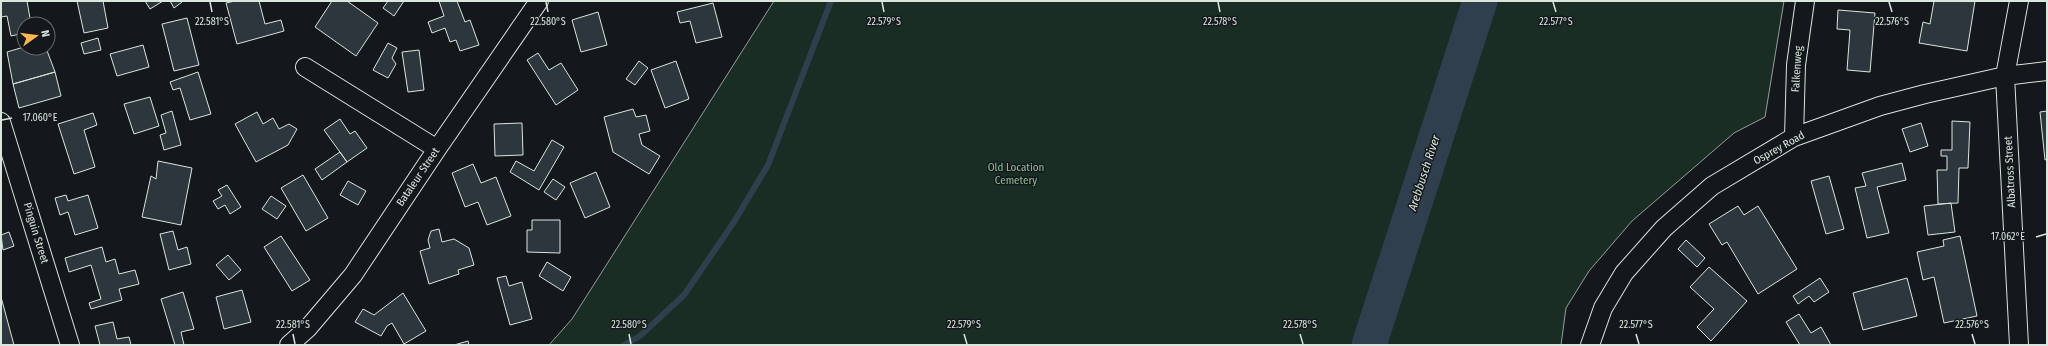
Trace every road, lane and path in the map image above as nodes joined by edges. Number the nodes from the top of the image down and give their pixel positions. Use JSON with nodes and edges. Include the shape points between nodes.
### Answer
{"nodes":[{"id":1,"x":539,"y":1,"type":"edge"},
{"id":2,"x":1805,"y":1,"type":"edge"},
{"id":3,"x":2019,"y":1,"type":"edge"},
{"id":4,"x":305,"y":67,"type":"dead end"},
{"id":5,"x":2047,"y":71,"type":"edge"},
{"id":6,"x":2005,"y":76,"type":"junction"},
{"id":7,"x":1,"y":122,"type":"edge"},
{"id":8,"x":1794,"y":137,"type":"junction"},
{"id":9,"x":437,"y":149,"type":"junction"},
{"id":10,"x":70,"y":345,"type":"edge"},
{"id":11,"x":289,"y":345,"type":"edge"},
{"id":12,"x":1590,"y":345,"type":"edge"},
{"id":13,"x":2019,"y":345,"type":"edge"}],
"edges":[{"from":1,"to":9,"type":"street","name":"Bataleur Street"},
{"from":2,"to":8,"type":"street","name":"Falkenweg","via":[[1796,65]]},
{"from":3,"to":6,"type":"street","name":"Albatross Street"},
{"from":4,"to":9,"type":"street"},
{"from":5,"to":6,"type":"street","name":"Osprey Road"},
{"from":6,"to":8,"type":"street","name":"Osprey Road","via":[[1880,106]]},
{"from":6,"to":13,"type":"street","name":"Albatross Street"},
{"from":7,"to":10,"type":"street","name":"Pinguin Street"},
{"from":8,"to":12,"type":"street","name":"Osprey Road","via":[[1712,186],[1664,228],[1624,273],[1603,308]]},
{"from":9,"to":11,"type":"street","name":"Bataleur Street","via":[[353,275],[308,328]]}]}
